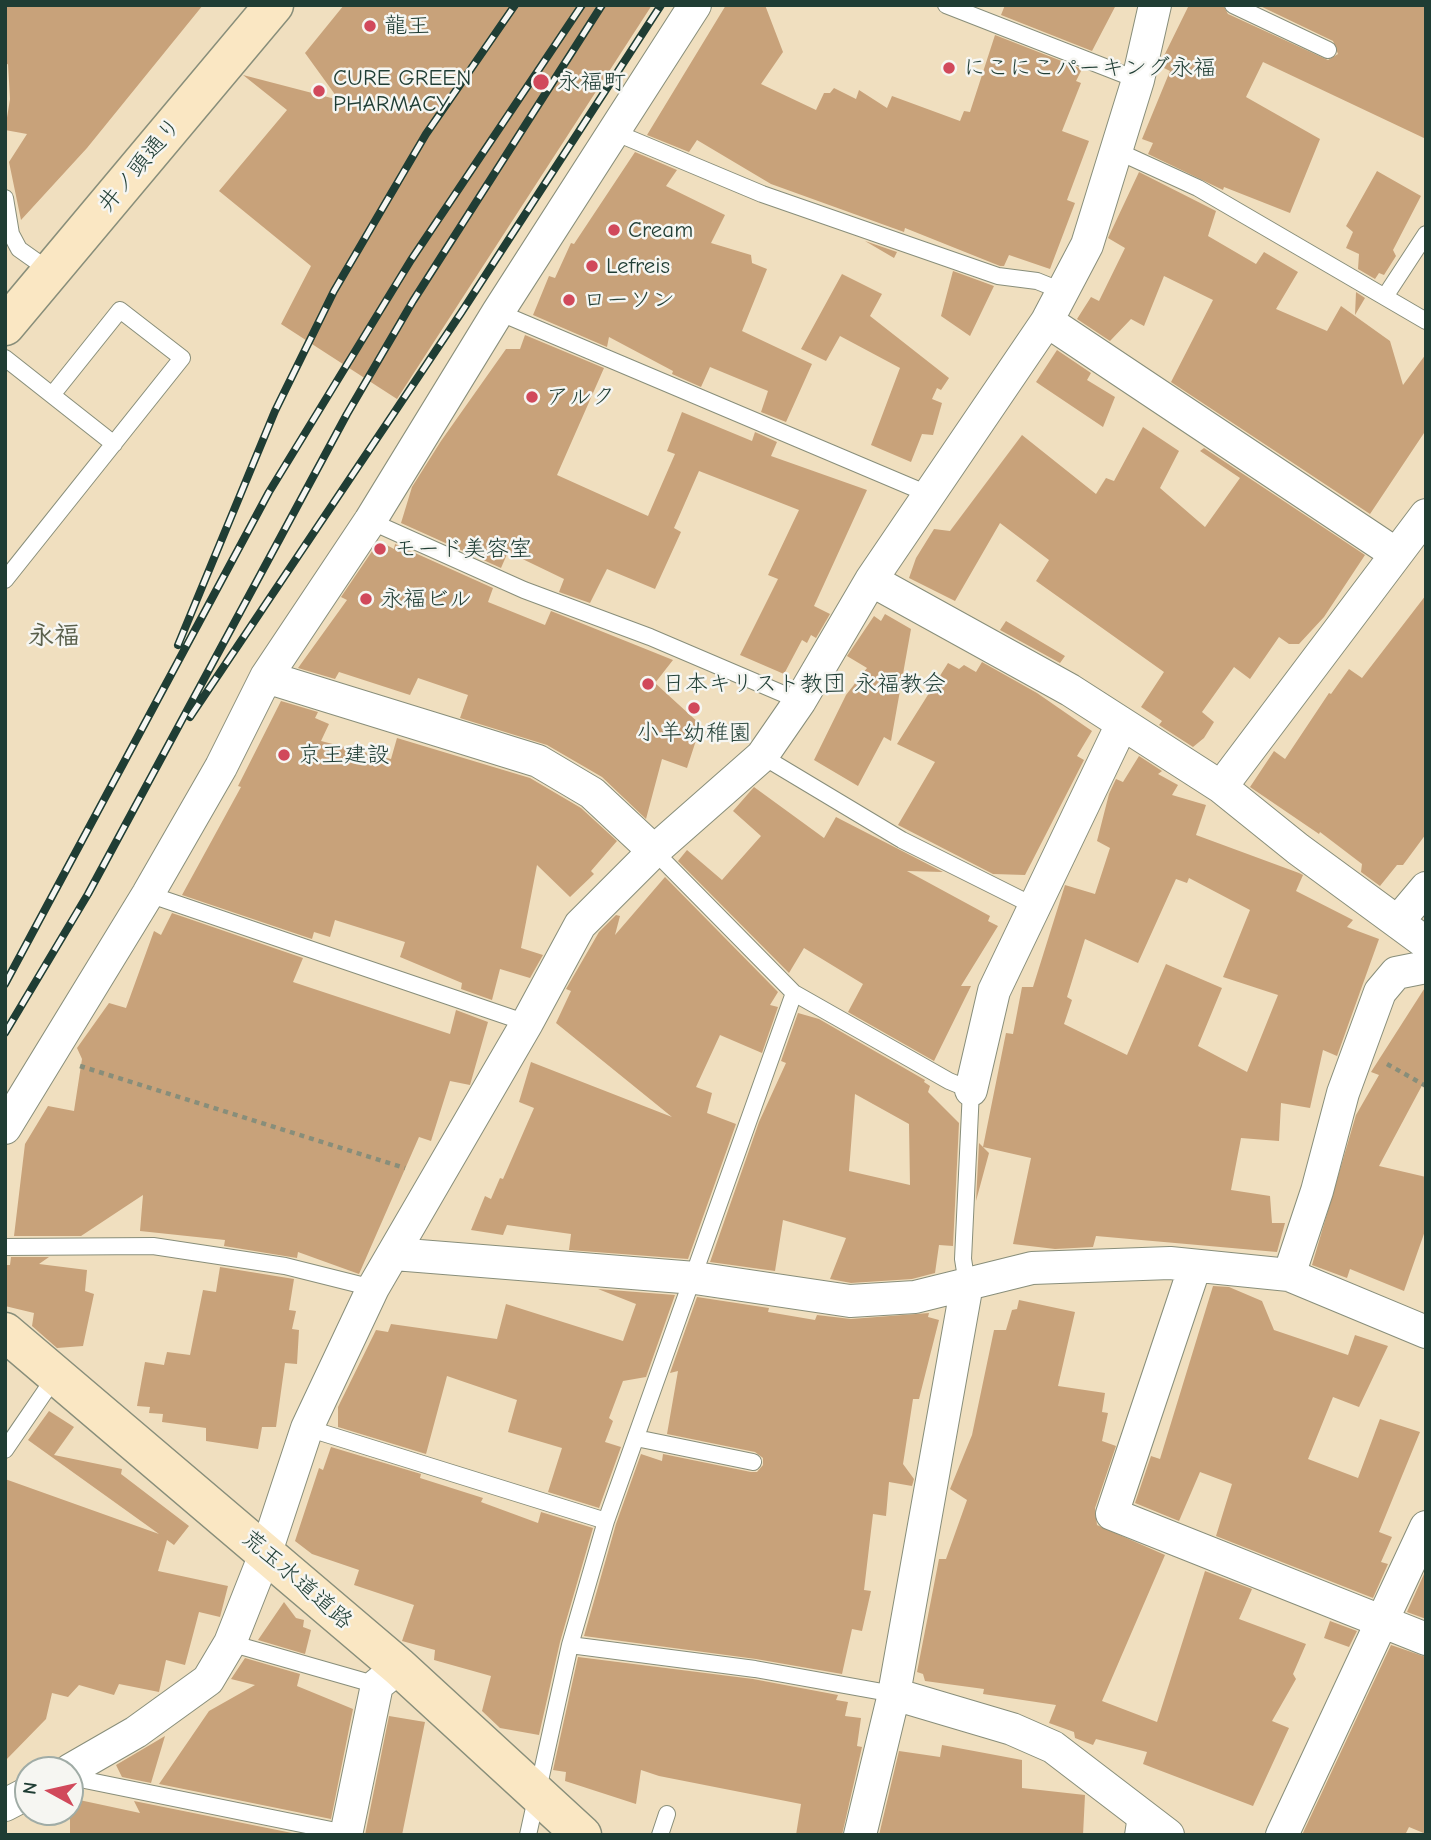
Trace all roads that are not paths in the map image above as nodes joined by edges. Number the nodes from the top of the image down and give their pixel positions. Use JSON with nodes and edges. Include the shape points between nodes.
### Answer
{"nodes":[{"id":1,"x":274,"y":5,"type":"edge"},
{"id":2,"x":695,"y":5,"type":"edge"},
{"id":3,"x":946,"y":5,"type":"edge"},
{"id":4,"x":1154,"y":5,"type":"edge"},
{"id":5,"x":1233,"y":5,"type":"edge"},
{"id":6,"x":1328,"y":50,"type":"dead end"},
{"id":7,"x":1138,"y":80,"type":"junction"},
{"id":8,"x":614,"y":132,"type":"junction"},
{"id":9,"x":1115,"y":150,"type":"junction"},
{"id":10,"x":5,"y":198,"type":"edge"},
{"id":11,"x":1426,"y":234,"type":"edge"},
{"id":12,"x":50,"y":271,"type":"junction"},
{"id":13,"x":1062,"y":290,"type":"junction"},
{"id":14,"x":1386,"y":295,"type":"junction"},
{"id":15,"x":498,"y":312,"type":"junction"},
{"id":16,"x":1047,"y":321,"type":"junction"},
{"id":17,"x":1426,"y":321,"type":"edge"},
{"id":18,"x":5,"y":326,"type":"edge"},
{"id":19,"x":5,"y":358,"type":"edge"},
{"id":20,"x":52,"y":395,"type":"junction"},
{"id":21,"x":114,"y":444,"type":"junction"},
{"id":22,"x":928,"y":494,"type":"junction"},
{"id":23,"x":1426,"y":515,"type":"edge"},
{"id":24,"x":370,"y":521,"type":"junction"},
{"id":25,"x":1396,"y":554,"type":"junction"},
{"id":26,"x":5,"y":580,"type":"edge"},
{"id":27,"x":871,"y":580,"type":"junction"},
{"id":28,"x":266,"y":677,"type":"junction"},
{"id":29,"x":800,"y":701,"type":"junction"},
{"id":30,"x":1122,"y":724,"type":"junction"},
{"id":31,"x":762,"y":756,"type":"junction"},
{"id":32,"x":1222,"y":787,"type":"junction"},
{"id":33,"x":654,"y":851,"type":"junction"},
{"id":34,"x":1426,"y":888,"type":"edge"},
{"id":35,"x":148,"y":894,"type":"junction"},
{"id":36,"x":1034,"y":906,"type":"junction"},
{"id":37,"x":1399,"y":920,"type":"junction"},
{"id":38,"x":1426,"y":943,"type":"edge"},
{"id":39,"x":1426,"y":967,"type":"edge"},
{"id":40,"x":794,"y":993,"type":"junction"},
{"id":41,"x":527,"y":1023,"type":"junction"},
{"id":42,"x":971,"y":1090,"type":"junction"},
{"id":43,"x":5,"y":1128,"type":"edge"},
{"id":44,"x":5,"y":1247,"type":"edge"},
{"id":45,"x":394,"y":1254,"type":"junction"},
{"id":46,"x":1195,"y":1266,"type":"junction"},
{"id":47,"x":1289,"y":1275,"type":"junction"},
{"id":48,"x":695,"y":1278,"type":"junction"},
{"id":49,"x":967,"y":1284,"type":"junction"},
{"id":50,"x":373,"y":1287,"type":"junction"},
{"id":51,"x":5,"y":1332,"type":"edge"},
{"id":52,"x":1426,"y":1332,"type":"edge"},
{"id":53,"x":57,"y":1373,"type":"junction"},
{"id":54,"x":307,"y":1428,"type":"junction"},
{"id":55,"x":636,"y":1438,"type":"junction"},
{"id":56,"x":5,"y":1450,"type":"edge"},
{"id":57,"x":753,"y":1462,"type":"dead end"},
{"id":58,"x":606,"y":1521,"type":"junction"},
{"id":59,"x":1426,"y":1527,"type":"edge"},
{"id":60,"x":266,"y":1552,"type":"junction"},
{"id":61,"x":1382,"y":1620,"type":"junction"},
{"id":62,"x":1426,"y":1639,"type":"edge"},
{"id":63,"x":230,"y":1643,"type":"junction"},
{"id":64,"x":570,"y":1645,"type":"junction"},
{"id":65,"x":388,"y":1676,"type":"junction"},
{"id":66,"x":894,"y":1694,"type":"junction"},
{"id":67,"x":84,"y":1762,"type":"edge"},
{"id":68,"x":84,"y":1780,"type":"edge"},
{"id":69,"x":536,"y":1794,"type":"junction"},
{"id":70,"x":667,"y":1814,"type":"dead end"},
{"id":71,"x":1135,"y":1822,"type":"edge"},
{"id":72,"x":346,"y":1834,"type":"edge"},
{"id":73,"x":527,"y":1835,"type":"edge"},
{"id":74,"x":582,"y":1835,"type":"edge"},
{"id":75,"x":660,"y":1835,"type":"edge"},
{"id":76,"x":860,"y":1835,"type":"edge"},
{"id":77,"x":1168,"y":1835,"type":"edge"},
{"id":78,"x":1282,"y":1835,"type":"edge"}],
"edges":[{"from":1,"to":12,"type":"main road","name":"井ノ頭通り"},
{"from":2,"to":8,"type":"street"},
{"from":3,"to":7,"type":"lane"},
{"from":4,"to":7,"type":"street"},
{"from":5,"to":6,"type":"lane"},
{"from":7,"to":9,"type":"street"},
{"from":8,"to":13,"type":"lane","via":[[789,203],[998,276]]},
{"from":8,"to":15,"type":"street"},
{"from":9,"to":13,"type":"street","via":[[1087,245]]},
{"from":9,"to":14,"type":"lane","via":[[1198,188]]},
{"from":10,"to":12,"type":"lane","via":[[11,234],[19,249]]},
{"from":11,"to":14,"type":"lane"},
{"from":12,"to":18,"type":"main road","name":"井ノ頭通り"},
{"from":13,"to":16,"type":"street"},
{"from":14,"to":17,"type":"lane"},
{"from":15,"to":22,"type":"lane"},
{"from":15,"to":24,"type":"street"},
{"from":16,"to":22,"type":"street"},
{"from":16,"to":25,"type":"street"},
{"from":19,"to":20,"type":"lane"},
{"from":20,"to":21,"type":"lane"},
{"from":20,"to":21,"type":"lane","via":[[120,310],[172,350],[182,358]]},
{"from":21,"to":26,"type":"lane"},
{"from":22,"to":27,"type":"street"},
{"from":23,"to":25,"type":"street"},
{"from":24,"to":28,"type":"street"},
{"from":24,"to":29,"type":"lane","via":[[524,590]]},
{"from":25,"to":32,"type":"street"},
{"from":27,"to":29,"type":"street"},
{"from":27,"to":30,"type":"street","via":[[1070,690]]},
{"from":28,"to":33,"type":"street","via":[[538,761],[592,793]]},
{"from":28,"to":35,"type":"street"},
{"from":29,"to":31,"type":"street"},
{"from":30,"to":32,"type":"street"},
{"from":30,"to":36,"type":"street"},
{"from":31,"to":33,"type":"street"},
{"from":31,"to":36,"type":"lane","via":[[902,840]]},
{"from":32,"to":37,"type":"street","via":[[1298,849]]},
{"from":33,"to":40,"type":"lane"},
{"from":33,"to":41,"type":"street","via":[[580,925]]},
{"from":34,"to":37,"type":"street"},
{"from":35,"to":41,"type":"lane"},
{"from":35,"to":43,"type":"street"},
{"from":36,"to":42,"type":"street","via":[[994,990]]},
{"from":37,"to":38,"type":"street"},
{"from":39,"to":47,"type":"street","via":[[1396,974],[1380,992],[1358,1048]]},
{"from":40,"to":42,"type":"lane"},
{"from":40,"to":48,"type":"lane"},
{"from":41,"to":45,"type":"street"},
{"from":42,"to":49,"type":"lane","via":[[963,1259]]},
{"from":44,"to":50,"type":"lane","via":[[153,1246],[285,1266]]},
{"from":45,"to":48,"type":"street"},
{"from":45,"to":50,"type":"street"},
{"from":46,"to":47,"type":"street"},
{"from":46,"to":49,"type":"street","via":[[1032,1268]]},
{"from":46,"to":61,"type":"street","via":[[1112,1514]]},
{"from":47,"to":52,"type":"street"},
{"from":48,"to":49,"type":"street","via":[[850,1301],[915,1297]]},
{"from":48,"to":55,"type":"lane"},
{"from":49,"to":66,"type":"street"},
{"from":50,"to":54,"type":"street"},
{"from":51,"to":53,"type":"main road","name":"荒玉水道道路"},
{"from":53,"to":56,"type":"lane"},
{"from":53,"to":60,"type":"main road","name":"荒玉水道道路"},
{"from":54,"to":58,"type":"lane"},
{"from":54,"to":60,"type":"street"},
{"from":55,"to":57,"type":"lane"},
{"from":55,"to":58,"type":"lane"},
{"from":58,"to":64,"type":"lane"},
{"from":59,"to":61,"type":"street"},
{"from":60,"to":63,"type":"street"},
{"from":60,"to":65,"type":"main road","name":"荒玉水道道路"},
{"from":61,"to":62,"type":"street"},
{"from":61,"to":78,"type":"street"},
{"from":63,"to":65,"type":"lane"},
{"from":63,"to":67,"type":"street","via":[[208,1680],[136,1732]]},
{"from":64,"to":66,"type":"lane","via":[[755,1669]]},
{"from":64,"to":69,"type":"lane"},
{"from":65,"to":69,"type":"main road","name":"荒玉水道道路"},
{"from":65,"to":72,"type":"street"},
{"from":66,"to":71,"type":"street","via":[[1052,1746]]},
{"from":66,"to":76,"type":"street"},
{"from":68,"to":72,"type":"lane"},
{"from":69,"to":73,"type":"lane"},
{"from":69,"to":74,"type":"main road","name":"荒玉水道道路"},
{"from":70,"to":75,"type":"lane"},
{"from":71,"to":77,"type":"street"}]}
